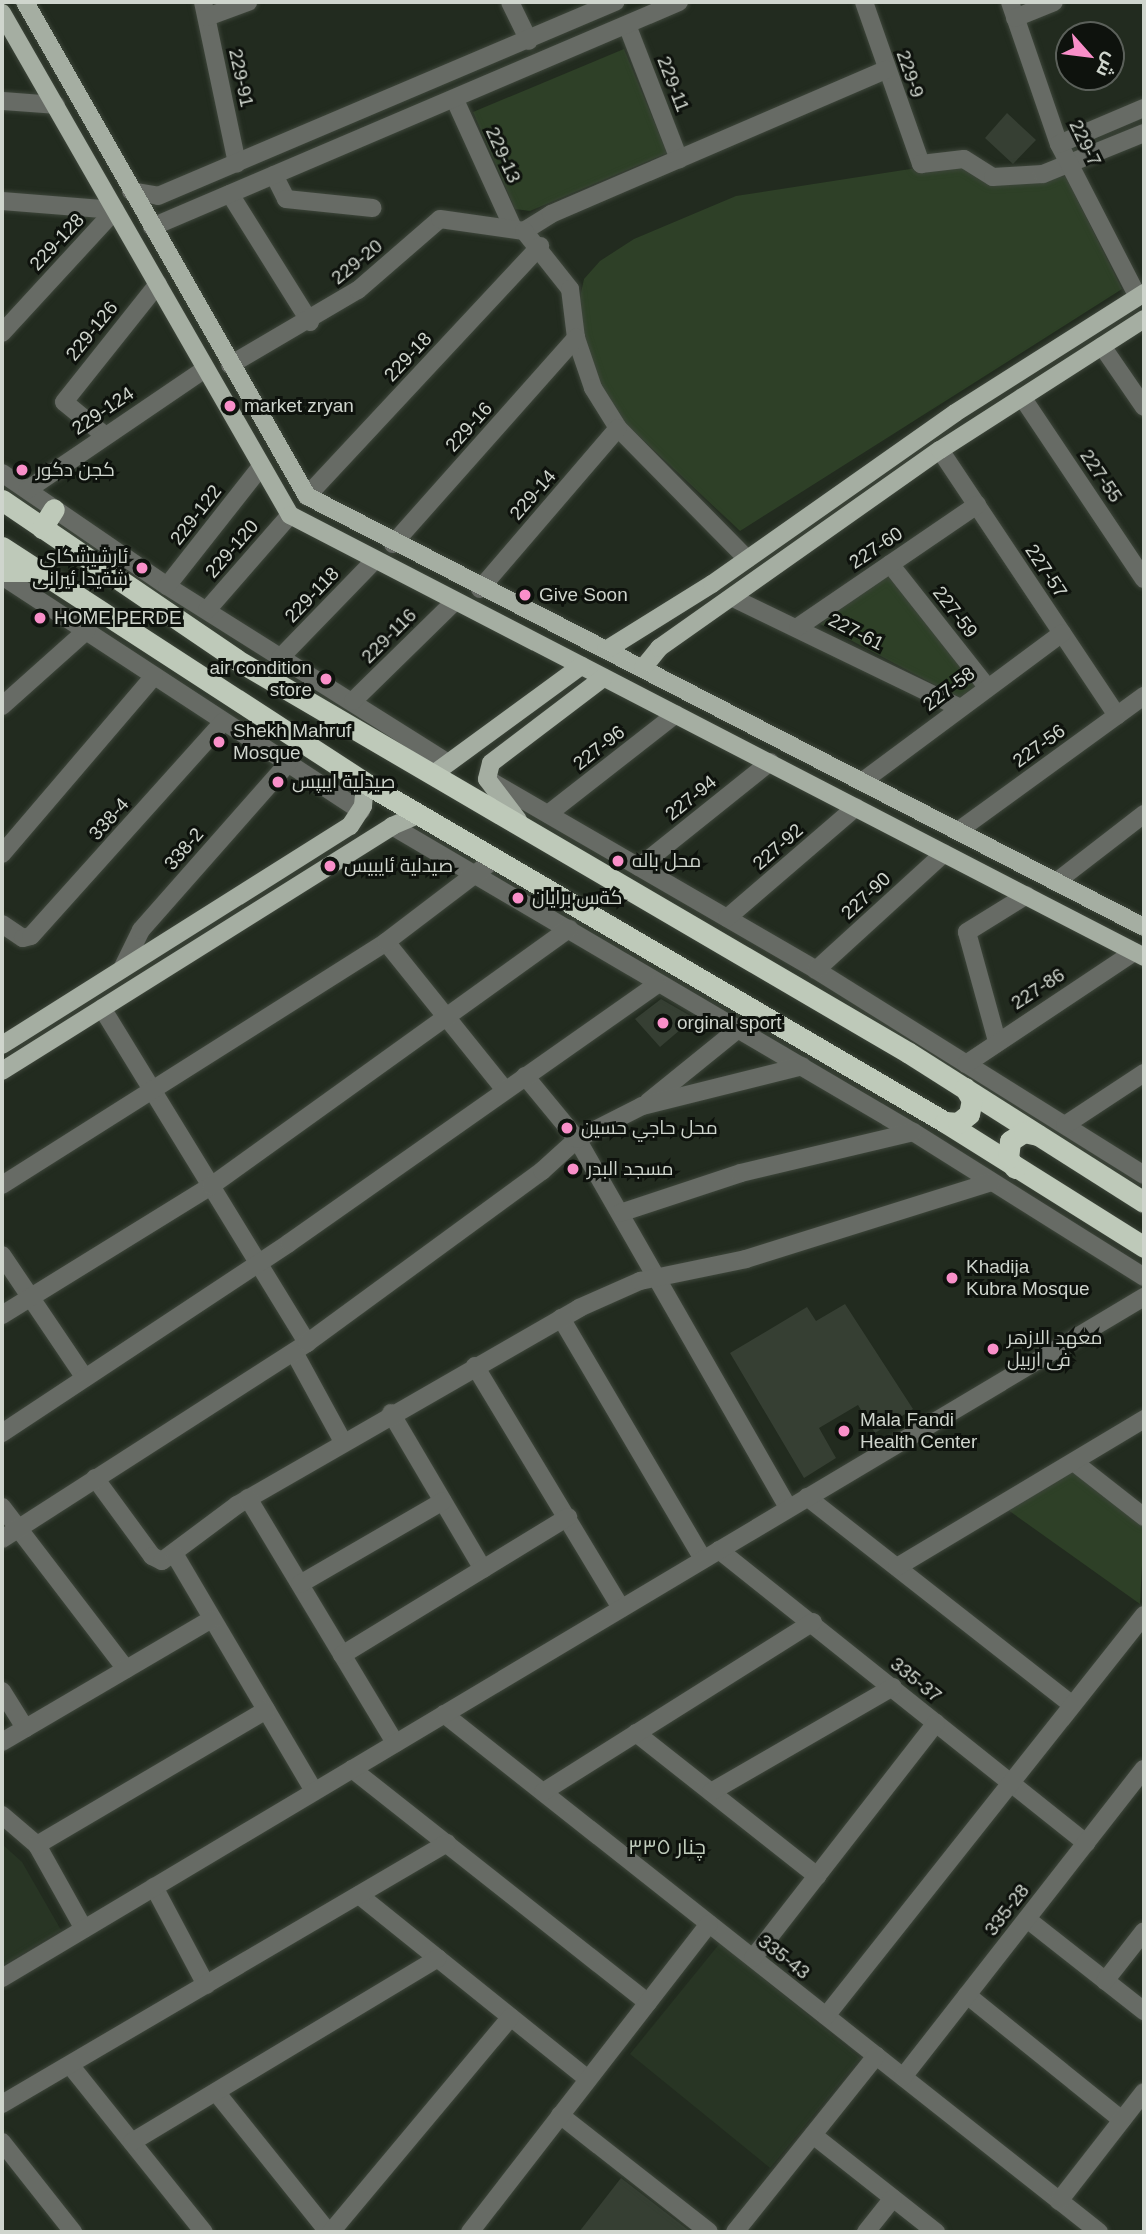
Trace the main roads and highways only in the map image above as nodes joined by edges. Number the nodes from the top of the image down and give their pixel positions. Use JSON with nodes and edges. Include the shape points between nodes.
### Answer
{"nodes":[{"id":1,"x":25,"y":2,"type":"edge"},
{"id":2,"x":2,"y":13,"type":"edge"},
{"id":3,"x":1141,"y":295,"type":"edge"},
{"id":4,"x":1144,"y":319,"type":"edge"},
{"id":5,"x":955,"y":413,"type":"junction"},
{"id":6,"x":969,"y":431,"type":"junction"},
{"id":7,"x":2,"y":500,"type":"edge"},
{"id":8,"x":54,"y":509,"type":"road end"},
{"id":9,"x":42,"y":528,"type":"junction"},
{"id":10,"x":2,"y":547,"type":"edge"},
{"id":11,"x":429,"y":562,"type":"junction"},
{"id":12,"x":34,"y":571,"type":"junction"},
{"id":13,"x":2,"y":574,"type":"edge"},
{"id":14,"x":418,"y":582,"type":"junction"},
{"id":15,"x":623,"y":640,"type":"junction"},
{"id":16,"x":606,"y":650,"type":"junction"},
{"id":17,"x":645,"y":664,"type":"junction"},
{"id":18,"x":576,"y":670,"type":"junction"},
{"id":19,"x":603,"y":678,"type":"junction"},
{"id":20,"x":585,"y":692,"type":"junction"},
{"id":21,"x":440,"y":769,"type":"junction"},
{"id":22,"x":365,"y":783,"type":"junction"},
{"id":23,"x":420,"y":814,"type":"junction"},
{"id":24,"x":523,"y":825,"type":"junction"},
{"id":25,"x":1026,"y":866,"type":"junction"},
{"id":26,"x":1020,"y":891,"type":"junction"},
{"id":27,"x":1144,"y":927,"type":"edge"},
{"id":28,"x":1139,"y":954,"type":"edge"},
{"id":29,"x":5,"y":1039,"type":"edge"},
{"id":30,"x":2,"y":1071,"type":"edge"},
{"id":31,"x":965,"y":1088,"type":"junction"},
{"id":32,"x":945,"y":1122,"type":"junction"},
{"id":33,"x":1038,"y":1135,"type":"junction"},
{"id":34,"x":1015,"y":1168,"type":"junction"},
{"id":35,"x":1142,"y":1196,"type":"edge"},
{"id":36,"x":1144,"y":1247,"type":"edge"}],
"edges":[{"from":1,"to":11,"type":"main road","via":[[307,496]]},
{"from":2,"to":14,"type":"main road","via":[[259,470],[290,515]]},
{"from":3,"to":5,"type":"main road"},
{"from":4,"to":6,"type":"main road"},
{"from":5,"to":6,"type":"main road"},
{"from":5,"to":15,"type":"main road"},
{"from":6,"to":17,"type":"main road"},
{"from":7,"to":9,"type":"highway"},
{"from":8,"to":9,"type":"highway"},
{"from":9,"to":21,"type":"highway","via":[[237,660]]},
{"from":10,"to":12,"type":"highway"},
{"from":11,"to":14,"type":"main road"},
{"from":11,"to":16,"type":"main road"},
{"from":12,"to":13,"type":"highway"},
{"from":12,"to":22,"type":"highway"},
{"from":14,"to":18,"type":"main road"},
{"from":15,"to":16,"type":"main road"},
{"from":15,"to":17,"type":"main road"},
{"from":16,"to":17,"type":"main road"},
{"from":17,"to":25,"type":"main road"},
{"from":18,"to":19,"type":"main road"},
{"from":18,"to":20,"type":"main road"},
{"from":18,"to":21,"type":"main road"},
{"from":19,"to":20,"type":"main road"},
{"from":19,"to":26,"type":"main road"},
{"from":20,"to":24,"type":"main road","via":[[494,758],[487,779]]},
{"from":21,"to":24,"type":"highway"},
{"from":22,"to":23,"type":"highway"},
{"from":22,"to":29,"type":"main road","via":[[361,811],[350,826]]},
{"from":23,"to":30,"type":"main road","via":[[392,826]]},
{"from":23,"to":32,"type":"highway"},
{"from":24,"to":31,"type":"highway"},
{"from":25,"to":26,"type":"main road"},
{"from":25,"to":27,"type":"main road"},
{"from":26,"to":28,"type":"main road"},
{"from":31,"to":32,"type":"highway","via":[[972,1100],[969,1114],[958,1123]]},
{"from":31,"to":33,"type":"highway"},
{"from":32,"to":34,"type":"highway"},
{"from":33,"to":34,"type":"highway","via":[[1021,1133],[1010,1141],[1007,1154]]},
{"from":33,"to":35,"type":"highway"},
{"from":34,"to":36,"type":"highway"}]}
